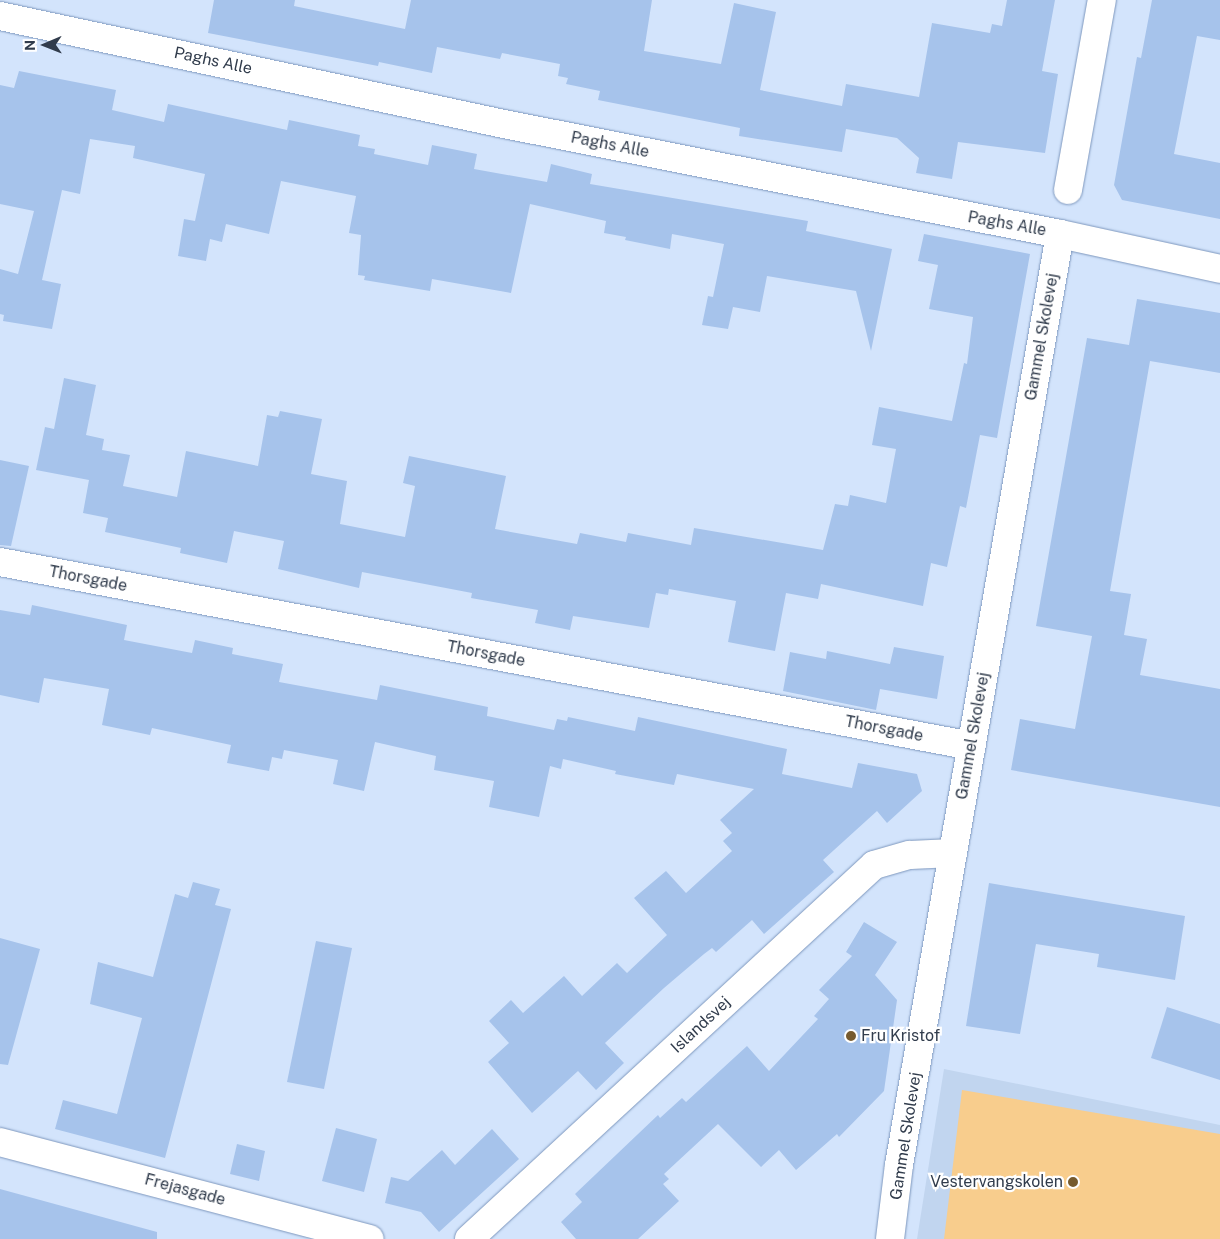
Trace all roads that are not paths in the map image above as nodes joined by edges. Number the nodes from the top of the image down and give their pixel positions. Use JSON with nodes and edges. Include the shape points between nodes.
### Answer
{"nodes":[{"id":1,"x":1102,"y":0,"type":"edge"},
{"id":2,"x":0,"y":16,"type":"edge"},
{"id":3,"x":1068,"y":190,"type":"dead end"},
{"id":4,"x":1060,"y":234,"type":"junction"},
{"id":5,"x":1220,"y":270,"type":"edge"},
{"id":6,"x":0,"y":562,"type":"edge"},
{"id":7,"x":972,"y":746,"type":"junction"},
{"id":8,"x":954,"y":853,"type":"junction"},
{"id":9,"x":0,"y":1142,"type":"edge"},
{"id":10,"x":370,"y":1239,"type":"edge"},
{"id":11,"x":468,"y":1239,"type":"edge"},
{"id":12,"x":890,"y":1239,"type":"edge"}],
"edges":[{"from":1,"to":3,"type":"street"},
{"from":2,"to":4,"type":"street","name":"Paghs Alle","via":[[499,123]]},
{"from":4,"to":5,"type":"street","name":"Paghs Alle"},
{"from":4,"to":7,"type":"street","name":"Gammel Skolevej"},
{"from":6,"to":7,"type":"street","name":"Thorsgade"},
{"from":7,"to":8,"type":"street","name":"Gammel Skolevej"},
{"from":8,"to":11,"type":"street","name":"Islandsvej","via":[[910,855],[874,865]]},
{"from":8,"to":12,"type":"street","name":"Gammel Skolevej","via":[[899,1165]]},
{"from":9,"to":10,"type":"street","name":"Frejasgade"}]}
